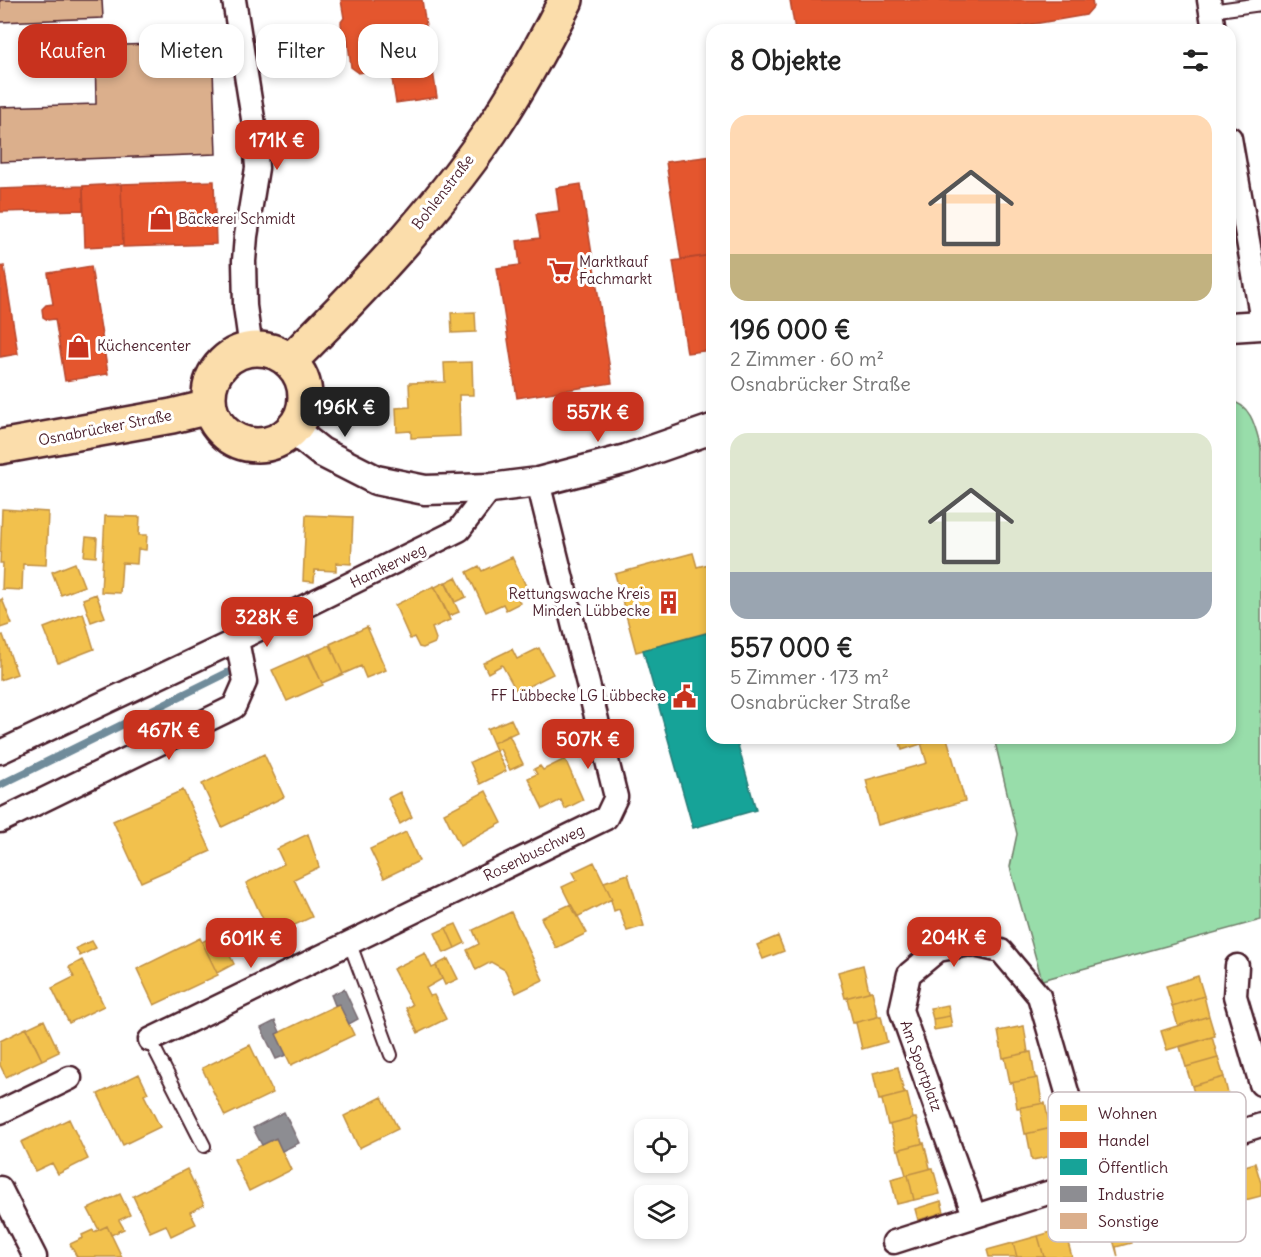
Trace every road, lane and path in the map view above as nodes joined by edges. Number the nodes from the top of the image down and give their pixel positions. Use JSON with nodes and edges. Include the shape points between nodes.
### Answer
{"nodes":[{"id":1,"x":234,"y":0,"type":"edge"},
{"id":2,"x":566,"y":0,"type":"edge"},
{"id":3,"x":1261,"y":3,"type":"edge"},
{"id":4,"x":1211,"y":14,"type":"edge"},
{"id":5,"x":1236,"y":172,"type":"edge"},
{"id":6,"x":1261,"y":315,"type":"edge"},
{"id":7,"x":1261,"y":325,"type":"edge"},
{"id":8,"x":1236,"y":327,"type":"edge"},
{"id":9,"x":251,"y":349,"type":"junction"},
{"id":10,"x":290,"y":361,"type":"junction"},
{"id":11,"x":209,"y":407,"type":"junction"},
{"id":12,"x":293,"y":430,"type":"junction"},
{"id":13,"x":706,"y":431,"type":"edge"},
{"id":14,"x":0,"y":447,"type":"edge"},
{"id":15,"x":538,"y":482,"type":"junction"},
{"id":16,"x":491,"y":488,"type":"junction"},
{"id":17,"x":237,"y":640,"type":"junction"},
{"id":18,"x":0,"y":752,"type":"edge"},
{"id":19,"x":0,"y":821,"type":"edge"},
{"id":20,"x":350,"y":944,"type":"junction"},
{"id":21,"x":1237,"y":966,"type":"dead end"},
{"id":22,"x":150,"y":1040,"type":"joint"},
{"id":23,"x":391,"y":1055,"type":"dead end"},
{"id":24,"x":70,"y":1078,"type":"dead end"},
{"id":25,"x":1261,"y":1084,"type":"edge"},
{"id":26,"x":1067,"y":1092,"type":"edge"},
{"id":27,"x":0,"y":1112,"type":"edge"},
{"id":28,"x":1261,"y":1125,"type":"edge"},
{"id":29,"x":1246,"y":1130,"type":"edge"},
{"id":30,"x":204,"y":1146,"type":"dead end"},
{"id":31,"x":0,"y":1188,"type":"edge"},
{"id":32,"x":1048,"y":1192,"type":"edge"},
{"id":33,"x":974,"y":1215,"type":"junction"},
{"id":34,"x":894,"y":1242,"type":"dead end"},
{"id":35,"x":34,"y":1257,"type":"edge"}],
"edges":[{"from":1,"to":9,"type":"street","via":[[257,168],[244,261]]},
{"from":2,"to":10,"type":"main road","name":"Bohlenstraße","via":[[537,56],[462,171],[399,248]]},
{"from":3,"to":4,"type":"lane"},
{"from":5,"to":6,"type":"street"},
{"from":7,"to":8,"type":"street"},
{"from":9,"to":10,"type":"main road","via":[[278,353]]},
{"from":9,"to":11,"type":"main road","via":[[238,352],[217,369],[208,394]]},
{"from":10,"to":12,"type":"main road","via":[[305,387],[306,402]]},
{"from":11,"to":12,"type":"main road","via":[[214,422],[237,442],[267,445]]},
{"from":11,"to":14,"type":"main road","name":"Osnabrücker Straße"},
{"from":12,"to":16,"type":"street","via":[[321,452],[376,480],[425,490]]},
{"from":13,"to":15,"type":"street","via":[[626,459]]},
{"from":15,"to":16,"type":"street"},
{"from":15,"to":20,"type":"street","name":"Rosenbuschweg","via":[[616,797],[606,818]]},
{"from":16,"to":17,"type":"street","name":"Hamkerweg","via":[[459,530]]},
{"from":17,"to":18,"type":"street","name":"Hamkerweg"},
{"from":17,"to":19,"type":"street","via":[[245,682],[234,706]]},
{"from":20,"to":22,"type":"street","name":"Rosenbuschweg"},
{"from":20,"to":23,"type":"lane"},
{"from":21,"to":25,"type":"street","via":[[1235,996]]},
{"from":22,"to":30,"type":"lane"},
{"from":24,"to":27,"type":"street"},
{"from":26,"to":33,"type":"street","name":"Am Sportplatz","via":[[1039,996],[1001,951],[970,945],[938,950],[909,974],[901,1010]]},
{"from":28,"to":29,"type":"street"},
{"from":31,"to":35,"type":"street"},
{"from":32,"to":33,"type":"street"},
{"from":33,"to":34,"type":"street"}]}
